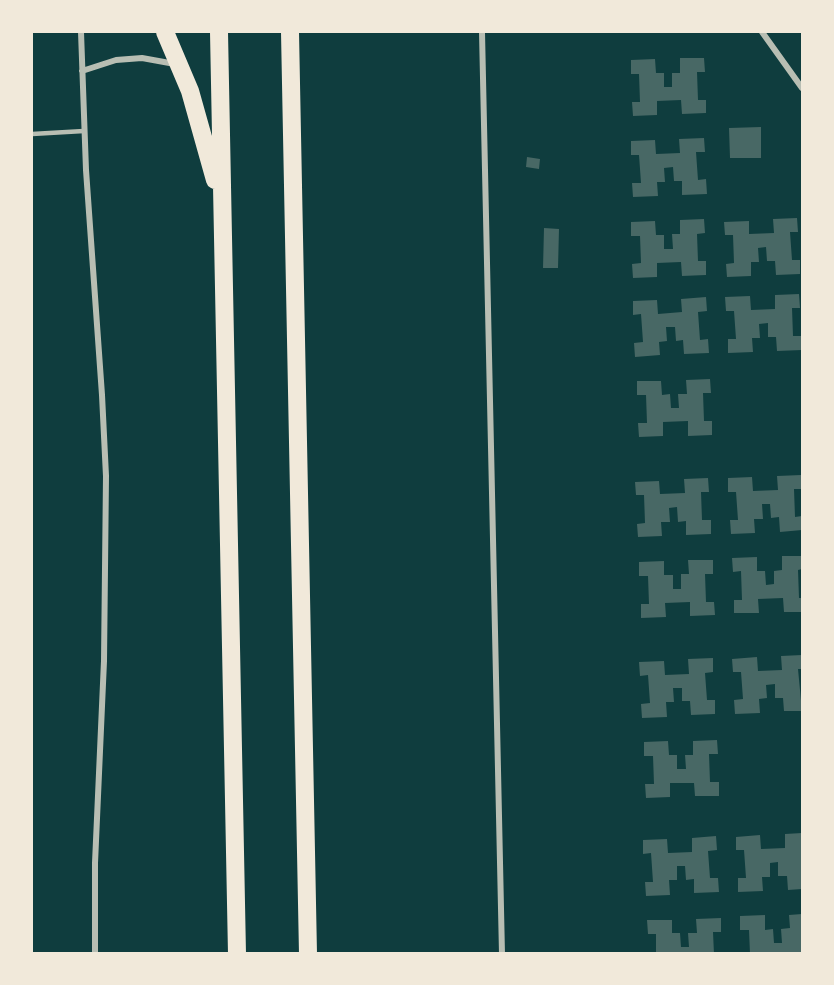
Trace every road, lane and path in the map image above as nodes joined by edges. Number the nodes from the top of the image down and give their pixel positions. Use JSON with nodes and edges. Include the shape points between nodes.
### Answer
{"nodes":[{"id":1,"x":81,"y":32,"type":"edge"},
{"id":2,"x":165,"y":32,"type":"edge"},
{"id":3,"x":219,"y":32,"type":"edge"},
{"id":4,"x":290,"y":32,"type":"edge"},
{"id":5,"x":482,"y":32,"type":"edge"},
{"id":6,"x":762,"y":32,"type":"edge"},
{"id":7,"x":180,"y":65,"type":"junction"},
{"id":8,"x":82,"y":71,"type":"junction"},
{"id":9,"x":802,"y":88,"type":"edge"},
{"id":10,"x":84,"y":131,"type":"junction"},
{"id":11,"x":32,"y":134,"type":"edge"},
{"id":12,"x":222,"y":205,"type":"junction"},
{"id":13,"x":95,"y":954,"type":"edge"},
{"id":14,"x":237,"y":954,"type":"edge"},
{"id":15,"x":308,"y":954,"type":"edge"},
{"id":16,"x":502,"y":954,"type":"edge"}],
"edges":[{"from":1,"to":8,"type":"street"},
{"from":2,"to":7,"type":"highway"},
{"from":3,"to":12,"type":"highway"},
{"from":4,"to":15,"type":"highway"},
{"from":5,"to":16,"type":"street"},
{"from":6,"to":9,"type":"street"},
{"from":7,"to":8,"type":"street","via":[[142,57]]},
{"from":7,"to":12,"type":"highway"},
{"from":8,"to":10,"type":"street"},
{"from":10,"to":11,"type":"lane"},
{"from":10,"to":13,"type":"street","via":[[106,476]]},
{"from":12,"to":14,"type":"highway"}]}
